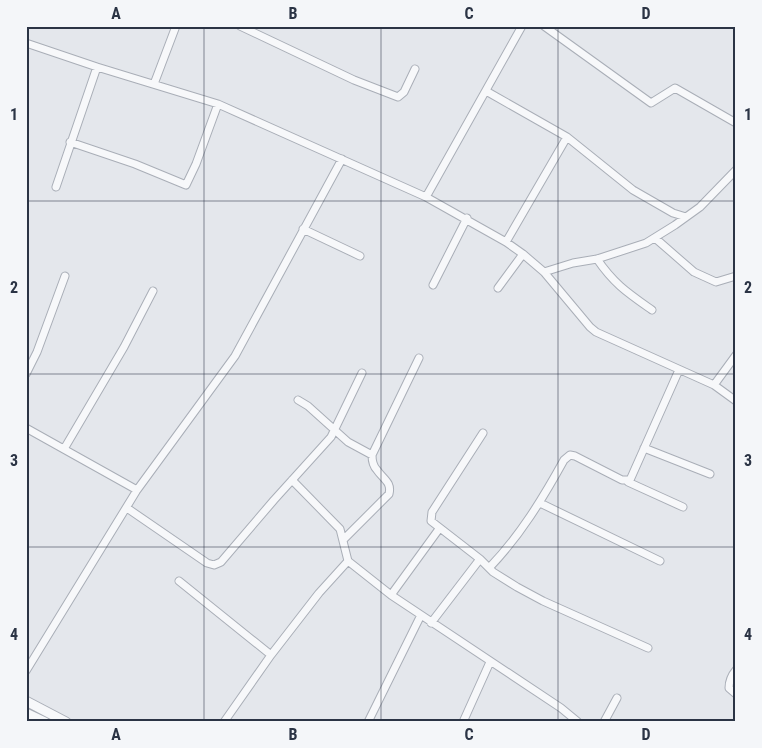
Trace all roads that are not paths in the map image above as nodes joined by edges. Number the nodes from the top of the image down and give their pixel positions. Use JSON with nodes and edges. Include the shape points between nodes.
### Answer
{"nodes":[{"id":1,"x":176,"y":26,"type":"edge"},
{"id":2,"x":240,"y":26,"type":"edge"},
{"id":3,"x":522,"y":26,"type":"edge"},
{"id":4,"x":544,"y":26,"type":"edge"},
{"id":5,"x":26,"y":42,"type":"edge"},
{"id":6,"x":97,"y":67,"type":"junction"},
{"id":7,"x":415,"y":69,"type":"dead end"},
{"id":8,"x":154,"y":84,"type":"junction"},
{"id":9,"x":486,"y":91,"type":"junction"},
{"id":10,"x":218,"y":104,"type":"junction"},
{"id":11,"x":736,"y":123,"type":"edge"},
{"id":12,"x":567,"y":137,"type":"junction"},
{"id":13,"x":70,"y":142,"type":"junction"},
{"id":14,"x":342,"y":159,"type":"junction"},
{"id":15,"x":736,"y":170,"type":"edge"},
{"id":16,"x":56,"y":187,"type":"dead end"},
{"id":17,"x":426,"y":197,"type":"junction"},
{"id":18,"x":686,"y":217,"type":"junction"},
{"id":19,"x":467,"y":218,"type":"junction"},
{"id":20,"x":303,"y":230,"type":"junction"},
{"id":21,"x":655,"y":238,"type":"junction"},
{"id":22,"x":506,"y":242,"type":"junction"},
{"id":23,"x":523,"y":254,"type":"junction"},
{"id":24,"x":360,"y":256,"type":"dead end"},
{"id":25,"x":597,"y":260,"type":"junction"},
{"id":26,"x":544,"y":272,"type":"junction"},
{"id":27,"x":65,"y":276,"type":"dead end"},
{"id":28,"x":736,"y":276,"type":"edge"},
{"id":29,"x":433,"y":285,"type":"dead end"},
{"id":30,"x":498,"y":288,"type":"dead end"},
{"id":31,"x":154,"y":291,"type":"dead end"},
{"id":32,"x":652,"y":310,"type":"dead end"},
{"id":33,"x":736,"y":355,"type":"edge"},
{"id":34,"x":419,"y":358,"type":"dead end"},
{"id":35,"x":679,"y":370,"type":"junction"},
{"id":36,"x":362,"y":373,"type":"dead end"},
{"id":37,"x":26,"y":374,"type":"edge"},
{"id":38,"x":714,"y":385,"type":"junction"},
{"id":39,"x":298,"y":400,"type":"dead end"},
{"id":40,"x":736,"y":402,"type":"edge"},
{"id":41,"x":26,"y":428,"type":"edge"},
{"id":42,"x":335,"y":431,"type":"junction"},
{"id":43,"x":483,"y":433,"type":"dead end"},
{"id":44,"x":644,"y":448,"type":"junction"},
{"id":45,"x":64,"y":449,"type":"junction"},
{"id":46,"x":372,"y":455,"type":"junction"},
{"id":47,"x":710,"y":474,"type":"dead end"},
{"id":48,"x":292,"y":480,"type":"junction"},
{"id":49,"x":628,"y":482,"type":"junction"},
{"id":50,"x":137,"y":490,"type":"junction"},
{"id":51,"x":540,"y":503,"type":"junction"},
{"id":52,"x":683,"y":507,"type":"dead end"},
{"id":53,"x":127,"y":508,"type":"junction"},
{"id":54,"x":439,"y":529,"type":"junction"},
{"id":55,"x":343,"y":540,"type":"junction"},
{"id":56,"x":480,"y":559,"type":"junction"},
{"id":57,"x":348,"y":561,"type":"junction"},
{"id":58,"x":660,"y":561,"type":"dead end"},
{"id":59,"x":489,"y":568,"type":"junction"},
{"id":60,"x":179,"y":581,"type":"dead end"},
{"id":61,"x":391,"y":595,"type":"junction"},
{"id":62,"x":421,"y":616,"type":"junction"},
{"id":63,"x":431,"y":623,"type":"junction"},
{"id":64,"x":648,"y":648,"type":"dead end"},
{"id":65,"x":271,"y":655,"type":"junction"},
{"id":66,"x":490,"y":662,"type":"junction"},
{"id":67,"x":736,"y":670,"type":"edge"},
{"id":68,"x":26,"y":671,"type":"edge"},
{"id":69,"x":736,"y":694,"type":"edge"},
{"id":70,"x":616,"y":698,"type":"dead end"},
{"id":71,"x":26,"y":701,"type":"edge"},
{"id":72,"x":27,"y":714,"type":"edge"},
{"id":73,"x":45,"y":722,"type":"edge"},
{"id":74,"x":66,"y":722,"type":"edge"},
{"id":75,"x":224,"y":722,"type":"edge"},
{"id":76,"x":368,"y":722,"type":"edge"},
{"id":77,"x":463,"y":722,"type":"edge"},
{"id":78,"x":578,"y":722,"type":"edge"},
{"id":79,"x":604,"y":722,"type":"edge"}],
"edges":[{"from":1,"to":8,"type":"street"},
{"from":2,"to":7,"type":"street","via":[[354,80],[398,97],[404,92]]},
{"from":3,"to":9,"type":"street"},
{"from":4,"to":11,"type":"street","via":[[651,103],[675,88]]},
{"from":5,"to":6,"type":"street"},
{"from":6,"to":8,"type":"street"},
{"from":6,"to":13,"type":"street"},
{"from":8,"to":10,"type":"street"},
{"from":9,"to":12,"type":"street"},
{"from":9,"to":17,"type":"street"},
{"from":10,"to":13,"type":"street","via":[[186,185]]},
{"from":10,"to":14,"type":"street"},
{"from":12,"to":18,"type":"street","via":[[633,190]]},
{"from":12,"to":22,"type":"street"},
{"from":13,"to":16,"type":"street"},
{"from":14,"to":17,"type":"street"},
{"from":14,"to":20,"type":"street"},
{"from":15,"to":18,"type":"street"},
{"from":17,"to":19,"type":"street"},
{"from":18,"to":21,"type":"street"},
{"from":19,"to":22,"type":"street"},
{"from":19,"to":29,"type":"street"},
{"from":20,"to":24,"type":"street"},
{"from":20,"to":50,"type":"street","via":[[235,356]]},
{"from":21,"to":25,"type":"street"},
{"from":21,"to":28,"type":"street","via":[[694,272],[716,282]]},
{"from":22,"to":23,"type":"street"},
{"from":23,"to":26,"type":"street"},
{"from":23,"to":30,"type":"street"},
{"from":25,"to":26,"type":"street","via":[[572,263]]},
{"from":25,"to":32,"type":"street","via":[[620,288]]},
{"from":26,"to":35,"type":"street","via":[[596,332]]},
{"from":27,"to":37,"type":"street","via":[[38,352]]},
{"from":31,"to":45,"type":"street"},
{"from":33,"to":38,"type":"street"},
{"from":34,"to":46,"type":"street"},
{"from":35,"to":38,"type":"street"},
{"from":35,"to":44,"type":"street"},
{"from":36,"to":42,"type":"street"},
{"from":38,"to":40,"type":"street"},
{"from":39,"to":42,"type":"street"},
{"from":41,"to":45,"type":"street"},
{"from":42,"to":46,"type":"street"},
{"from":42,"to":48,"type":"street"},
{"from":43,"to":54,"type":"street","via":[[432,512],[431,521]]},
{"from":44,"to":47,"type":"street"},
{"from":44,"to":49,"type":"street"},
{"from":45,"to":50,"type":"street"},
{"from":46,"to":55,"type":"street","via":[[377,470],[387,480],[389,494]]},
{"from":48,"to":53,"type":"street","via":[[221,562],[214,565]]},
{"from":48,"to":55,"type":"street","via":[[340,530]]},
{"from":49,"to":51,"type":"street","via":[[570,455]]},
{"from":49,"to":52,"type":"street"},
{"from":50,"to":53,"type":"street"},
{"from":51,"to":58,"type":"street"},
{"from":51,"to":59,"type":"street"},
{"from":53,"to":68,"type":"street"},
{"from":54,"to":56,"type":"street"},
{"from":54,"to":61,"type":"street"},
{"from":55,"to":57,"type":"street"},
{"from":56,"to":59,"type":"street"},
{"from":56,"to":63,"type":"street"},
{"from":57,"to":61,"type":"street"},
{"from":57,"to":65,"type":"street"},
{"from":59,"to":64,"type":"street","via":[[543,601]]},
{"from":60,"to":65,"type":"street"},
{"from":61,"to":62,"type":"street"},
{"from":62,"to":63,"type":"street"},
{"from":62,"to":76,"type":"street"},
{"from":63,"to":66,"type":"street"},
{"from":65,"to":75,"type":"street"},
{"from":66,"to":77,"type":"street"},
{"from":66,"to":78,"type":"street"},
{"from":67,"to":69,"type":"street","via":[[729,683],[729,688]]},
{"from":70,"to":79,"type":"street"},
{"from":71,"to":74,"type":"street"},
{"from":72,"to":73,"type":"street"}]}
